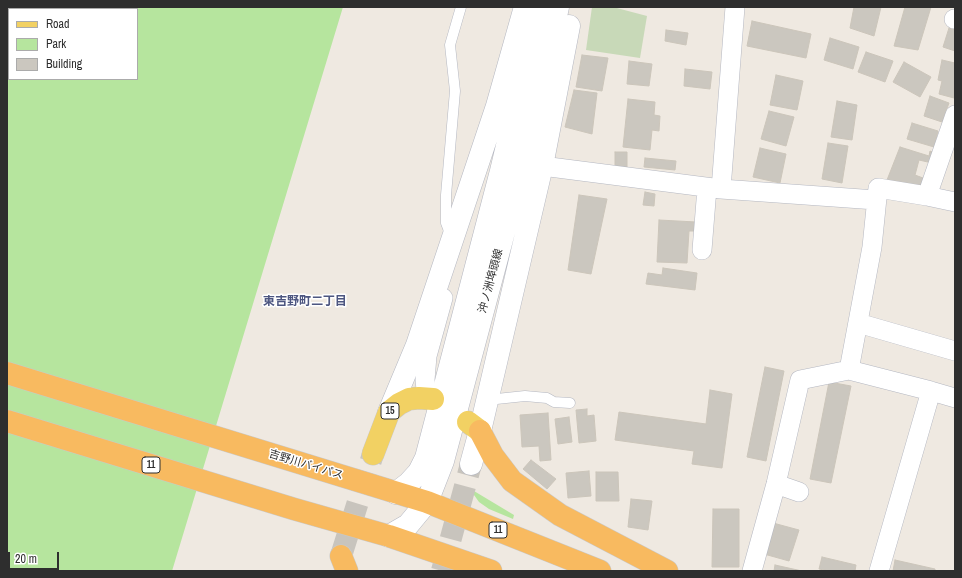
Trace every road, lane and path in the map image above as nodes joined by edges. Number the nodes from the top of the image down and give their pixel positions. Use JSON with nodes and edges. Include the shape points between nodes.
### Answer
{"nodes":[{"id":1,"x":461,"y":7,"type":"edge"},
{"id":2,"x":526,"y":7,"type":"edge"},
{"id":3,"x":539,"y":7,"type":"edge"},
{"id":4,"x":558,"y":7,"type":"edge"},
{"id":5,"x":573,"y":7,"type":"edge"},
{"id":6,"x":735,"y":7,"type":"edge"},
{"id":7,"x":955,"y":115,"type":"edge"},
{"id":8,"x":542,"y":166,"type":"junction"},
{"id":9,"x":714,"y":189,"type":"junction"},
{"id":10,"x":927,"y":196,"type":"junction"},
{"id":11,"x":876,"y":200,"type":"junction"},
{"id":12,"x":955,"y":202,"type":"edge"},
{"id":13,"x":453,"y":238,"type":"junction"},
{"id":14,"x":702,"y":250,"type":"dead end"},
{"id":15,"x":858,"y":323,"type":"junction"},
{"id":16,"x":955,"y":351,"type":"edge"},
{"id":17,"x":849,"y":370,"type":"junction"},
{"id":18,"x":7,"y":373,"type":"edge"},
{"id":19,"x":931,"y":391,"type":"junction"},
{"id":20,"x":955,"y":398,"type":"edge"},
{"id":21,"x":430,"y":399,"type":"joint"},
{"id":22,"x":487,"y":400,"type":"junction"},
{"id":23,"x":570,"y":403,"type":"dead end"},
{"id":24,"x":389,"y":412,"type":"junction"},
{"id":25,"x":7,"y":421,"type":"edge"},
{"id":26,"x":474,"y":426,"type":"junction"},
{"id":27,"x":373,"y":454,"type":"tunnel mouth"},
{"id":28,"x":471,"y":464,"type":"tunnel mouth"},
{"id":29,"x":776,"y":484,"type":"junction"},
{"id":30,"x":799,"y":492,"type":"dead end"},
{"id":31,"x":396,"y":493,"type":"junction"},
{"id":32,"x":427,"y":502,"type":"junction"},
{"id":33,"x":389,"y":536,"type":"junction"},
{"id":34,"x":491,"y":571,"type":"edge"},
{"id":35,"x":600,"y":571,"type":"edge"},
{"id":36,"x":667,"y":571,"type":"edge"},
{"id":37,"x":752,"y":571,"type":"edge"},
{"id":38,"x":880,"y":571,"type":"edge"}],
"edges":[{"from":1,"to":13,"type":"lane","via":[[450,45],[454,91],[446,223]]},
{"from":2,"to":13,"type":"main road","via":[[497,106]]},
{"from":3,"to":31,"type":"main road","name":"沖ノ洲埠頭線","via":[[501,171],[426,458],[419,472]]},
{"from":4,"to":32,"type":"main road","name":"沖ノ洲埠頭線","via":[[515,191],[443,461]]},
{"from":5,"to":8,"type":"main road"},
{"from":6,"to":9,"type":"street"},
{"from":7,"to":10,"type":"street"},
{"from":8,"to":9,"type":"street"},
{"from":8,"to":22,"type":"main road"},
{"from":9,"to":11,"type":"street"},
{"from":9,"to":14,"type":"street"},
{"from":10,"to":11,"type":"street","via":[[878,188]]},
{"from":10,"to":12,"type":"street"},
{"from":11,"to":15,"type":"street","via":[[872,247]]},
{"from":13,"to":21,"type":"street","via":[[457,248],[427,356],[425,380]]},
{"from":13,"to":24,"type":"main road","via":[[417,345]]},
{"from":15,"to":16,"type":"street"},
{"from":15,"to":17,"type":"street"},
{"from":17,"to":19,"type":"street"},
{"from":17,"to":29,"type":"street","via":[[800,380]]},
{"from":18,"to":31,"type":"highway","name":"吉野川バイパス","number":"11"},
{"from":19,"to":20,"type":"street"},
{"from":19,"to":38,"type":"street"},
{"from":21,"to":24,"type":"main road","number":"15","via":[[409,399]]},
{"from":22,"to":23,"type":"lane","via":[[525,396]]},
{"from":22,"to":26,"type":"main road"},
{"from":24,"to":27,"type":"main road","number":"15"},
{"from":25,"to":33,"type":"highway","number":"11"},
{"from":26,"to":28,"type":"main road"},
{"from":26,"to":36,"type":"highway","via":[[512,482],[560,515]]},
{"from":29,"to":30,"type":"street"},
{"from":29,"to":37,"type":"street"},
{"from":31,"to":32,"type":"highway","name":"吉野川バイパス","number":"11"},
{"from":32,"to":33,"type":"main road","name":"沖ノ洲埠頭線","via":[[408,525]]},
{"from":32,"to":35,"type":"highway","name":"吉野川バイパス","number":"11"},
{"from":33,"to":34,"type":"highway","number":"11"}]}
